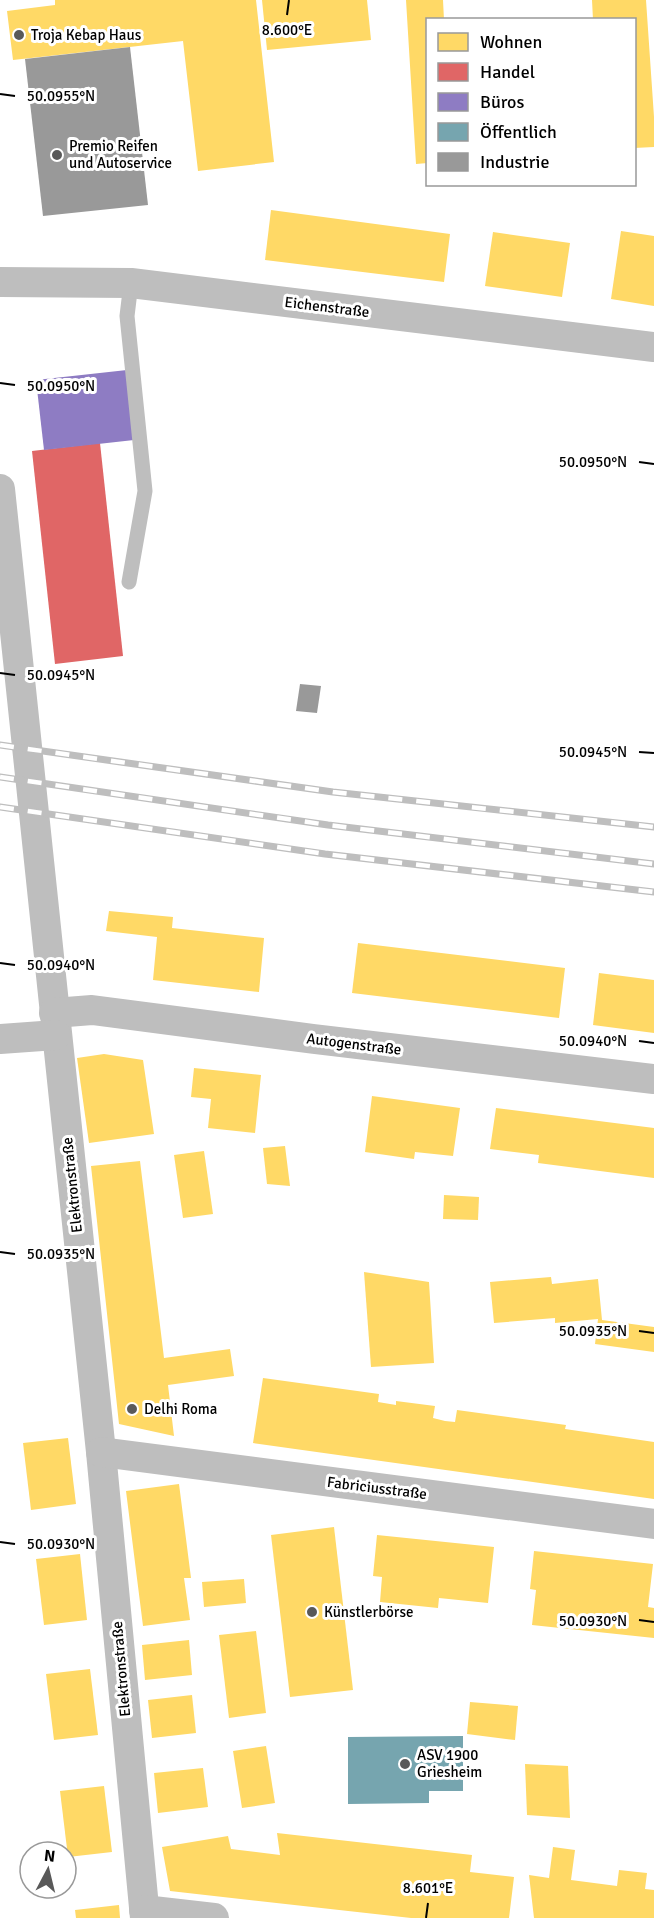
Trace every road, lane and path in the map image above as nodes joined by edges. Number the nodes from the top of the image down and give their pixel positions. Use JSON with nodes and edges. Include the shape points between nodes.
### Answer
{"nodes":[{"id":1,"x":0,"y":282,"type":"edge"},
{"id":2,"x":131,"y":283,"type":"junction"},
{"id":3,"x":654,"y":347,"type":"edge"},
{"id":4,"x":0,"y":489,"type":"edge"},
{"id":5,"x":129,"y":582,"type":"dead end"},
{"id":6,"x":55,"y":1024,"type":"junction"},
{"id":7,"x":0,"y":1039,"type":"edge"},
{"id":8,"x":654,"y":1079,"type":"edge"},
{"id":9,"x":100,"y":1452,"type":"junction"},
{"id":10,"x":654,"y":1524,"type":"edge"},
{"id":11,"x":145,"y":1914,"type":"edge"},
{"id":12,"x":214,"y":1918,"type":"edge"}],
"edges":[{"from":1,"to":2,"type":"street","name":"Eichenstraße"},
{"from":2,"to":3,"type":"street","name":"Eichenstraße"},
{"from":2,"to":5,"type":"lane","via":[[127,316],[145,491]]},
{"from":4,"to":6,"type":"street","name":"Elektronstraße"},
{"from":6,"to":7,"type":"street","name":"Autogenstraße"},
{"from":6,"to":8,"type":"street","name":"Autogenstraße","via":[[92,1010]]},
{"from":6,"to":9,"type":"street","name":"Elektronstraße"},
{"from":9,"to":10,"type":"street","name":"Fabriciusstraße"},
{"from":9,"to":11,"type":"street","name":"Elektronstraße"},
{"from":11,"to":12,"type":"street"}]}
